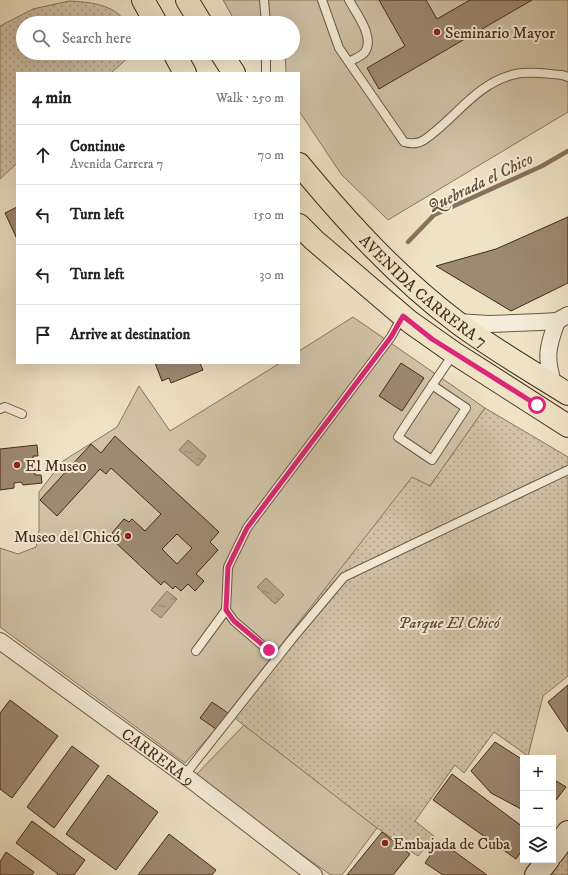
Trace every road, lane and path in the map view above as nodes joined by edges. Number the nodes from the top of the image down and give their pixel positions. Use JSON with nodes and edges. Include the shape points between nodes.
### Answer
{"nodes":[{"id":1,"x":143,"y":0,"type":"edge"},
{"id":2,"x":187,"y":0,"type":"edge"},
{"id":3,"x":264,"y":0,"type":"edge"},
{"id":4,"x":322,"y":0,"type":"edge"},
{"id":5,"x":349,"y":0,"type":"edge"},
{"id":6,"x":152,"y":16,"type":"edge"},
{"id":7,"x":197,"y":16,"type":"edge"},
{"id":8,"x":265,"y":16,"type":"edge"},
{"id":9,"x":226,"y":60,"type":"edge"},
{"id":10,"x":266,"y":60,"type":"edge"},
{"id":11,"x":349,"y":62,"type":"junction"},
{"id":12,"x":233,"y":72,"type":"edge"},
{"id":13,"x":266,"y":72,"type":"edge"},
{"id":14,"x":568,"y":77,"type":"edge"},
{"id":15,"x":300,"y":165,"type":"edge"},
{"id":16,"x":300,"y":226,"type":"edge"},
{"id":17,"x":403,"y":316,"type":"junction"},
{"id":18,"x":562,"y":318,"type":"edge"},
{"id":19,"x":458,"y":322,"type":"junction"},
{"id":20,"x":454,"y":353,"type":"junction"},
{"id":21,"x":432,"y":385,"type":"junction"},
{"id":22,"x":561,"y":390,"type":"edge"},
{"id":23,"x":0,"y":409,"type":"edge"},
{"id":24,"x":22,"y":414,"type":"dead end"},
{"id":25,"x":568,"y":426,"type":"edge"},
{"id":26,"x":568,"y":470,"type":"edge"},
{"id":27,"x":226,"y":610,"type":"junction"},
{"id":28,"x":2,"y":648,"type":"edge"},
{"id":29,"x":196,"y":652,"type":"dead end"},
{"id":30,"x":277,"y":658,"type":"junction"},
{"id":31,"x":184,"y":776,"type":"junction"},
{"id":32,"x":568,"y":832,"type":"edge"},
{"id":33,"x":556,"y":849,"type":"edge"},
{"id":34,"x":546,"y":863,"type":"edge"},
{"id":35,"x":314,"y":875,"type":"edge"},
{"id":36,"x":536,"y":875,"type":"edge"}],
"edges":[{"from":1,"to":6,"type":"main road"},
{"from":2,"to":7,"type":"main road"},
{"from":3,"to":8,"type":"lane"},
{"from":4,"to":11,"type":"lane","via":[[339,48]]},
{"from":5,"to":11,"type":"lane","via":[[367,34],[368,45],[364,53]]},
{"from":9,"to":12,"type":"main road"},
{"from":10,"to":13,"type":"lane"},
{"from":11,"to":14,"type":"lane","via":[[404,142],[410,144],[424,140],[476,93],[497,82],[516,74]]},
{"from":15,"to":19,"type":"main road","name":"AVENIDA CARRERA 7","via":[[340,214],[410,283]]},
{"from":16,"to":17,"type":"main road","name":"AVENIDA CARRERA 7"},
{"from":17,"to":20,"type":"main road","name":"AVENIDA CARRERA 7"},
{"from":17,"to":27,"type":"lane","via":[[391,337],[247,528],[228,567]]},
{"from":18,"to":19,"type":"street","via":[[489,324]]},
{"from":18,"to":22,"type":"street","via":[[548,347],[547,359]]},
{"from":19,"to":22,"type":"main road","name":"AVENIDA CARRERA 7"},
{"from":20,"to":21,"type":"lane"},
{"from":20,"to":25,"type":"main road","name":"AVENIDA CARRERA 7"},
{"from":21,"to":21,"type":"lane","via":[[398,437],[432,460],[466,408]]},
{"from":23,"to":24,"type":"lane","via":[[5,407]]},
{"from":26,"to":30,"type":"lane","via":[[344,577]]},
{"from":27,"to":29,"type":"lane"},
{"from":27,"to":30,"type":"lane","via":[[234,621]]},
{"from":28,"to":31,"type":"street","name":"CARRERA 9"},
{"from":30,"to":31,"type":"lane"},
{"from":31,"to":35,"type":"street","name":"CARRERA 9"},
{"from":32,"to":33,"type":"main road"},
{"from":34,"to":36,"type":"main road"}]}
